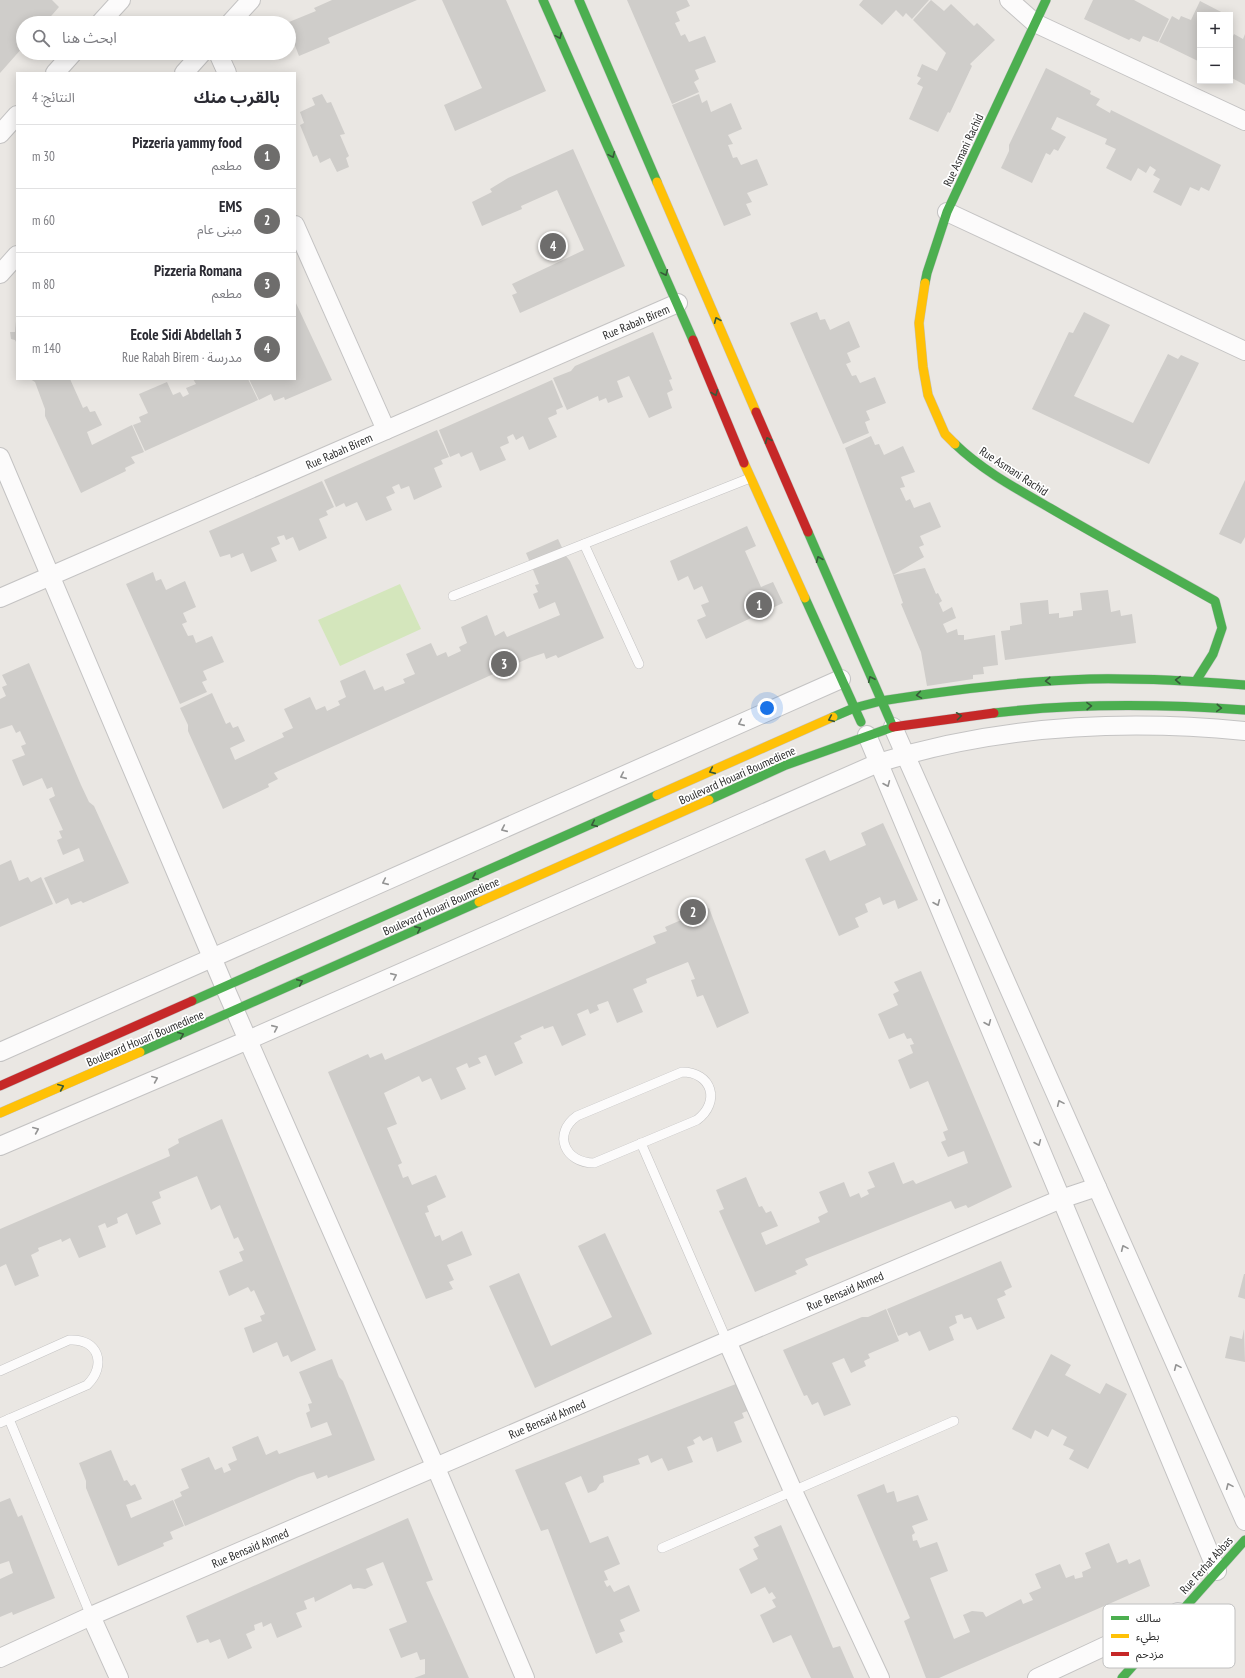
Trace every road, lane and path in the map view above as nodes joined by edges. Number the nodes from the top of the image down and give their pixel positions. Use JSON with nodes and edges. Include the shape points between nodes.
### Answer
{"nodes":[{"id":1,"x":120,"y":0,"type":"edge"},
{"id":2,"x":251,"y":0,"type":"edge"},
{"id":3,"x":544,"y":0,"type":"edge"},
{"id":4,"x":580,"y":0,"type":"edge"},
{"id":5,"x":1009,"y":0,"type":"edge"},
{"id":6,"x":1046,"y":0,"type":"edge"},
{"id":7,"x":106,"y":16,"type":"edge"},
{"id":8,"x":236,"y":16,"type":"edge"},
{"id":9,"x":1034,"y":23,"type":"junction"},
{"id":10,"x":67,"y":60,"type":"edge"},
{"id":11,"x":196,"y":60,"type":"edge"},
{"id":12,"x":221,"y":60,"type":"edge"},
{"id":13,"x":56,"y":72,"type":"edge"},
{"id":14,"x":185,"y":72,"type":"edge"},
{"id":15,"x":227,"y":72,"type":"edge"},
{"id":16,"x":16,"y":116,"type":"edge"},
{"id":17,"x":1245,"y":121,"type":"edge"},
{"id":18,"x":0,"y":134,"type":"edge"},
{"id":19,"x":947,"y":212,"type":"junction"},
{"id":20,"x":296,"y":227,"type":"edge"},
{"id":21,"x":16,"y":256,"type":"edge"},
{"id":22,"x":0,"y":274,"type":"edge"},
{"id":23,"x":678,"y":303,"type":"junction"},
{"id":24,"x":1245,"y":351,"type":"edge"},
{"id":25,"x":386,"y":430,"type":"junction"},
{"id":26,"x":0,"y":458,"type":"edge"},
{"id":27,"x":750,"y":478,"type":"junction"},
{"id":28,"x":584,"y":544,"type":"junction"},
{"id":29,"x":51,"y":577,"type":"junction"},
{"id":30,"x":453,"y":596,"type":"dead end"},
{"id":31,"x":0,"y":598,"type":"edge"},
{"id":32,"x":639,"y":664,"type":"dead end"},
{"id":33,"x":841,"y":679,"type":"junction"},
{"id":34,"x":1196,"y":681,"type":"junction"},
{"id":35,"x":1245,"y":685,"type":"edge"},
{"id":36,"x":881,"y":701,"type":"junction"},
{"id":37,"x":854,"y":708,"type":"junction"},
{"id":38,"x":1245,"y":710,"type":"edge"},
{"id":39,"x":893,"y":727,"type":"junction"},
{"id":40,"x":1245,"y":731,"type":"edge"},
{"id":41,"x":867,"y":735,"type":"junction"},
{"id":42,"x":906,"y":755,"type":"junction"},
{"id":43,"x":878,"y":763,"type":"junction"},
{"id":44,"x":212,"y":958,"type":"junction"},
{"id":45,"x":225,"y":988,"type":"junction"},
{"id":46,"x":235,"y":1011,"type":"junction"},
{"id":47,"x":248,"y":1040,"type":"junction"},
{"id":48,"x":0,"y":1052,"type":"edge"},
{"id":49,"x":0,"y":1086,"type":"edge"},
{"id":50,"x":0,"y":1113,"type":"edge"},
{"id":51,"x":641,"y":1143,"type":"junction"},
{"id":52,"x":0,"y":1146,"type":"edge"},
{"id":53,"x":1097,"y":1187,"type":"junction"},
{"id":54,"x":1061,"y":1200,"type":"junction"},
{"id":55,"x":727,"y":1341,"type":"junction"},
{"id":56,"x":0,"y":1371,"type":"edge"},
{"id":57,"x":4,"y":1421,"type":"edge"},
{"id":58,"x":954,"y":1421,"type":"dead end"},
{"id":59,"x":436,"y":1468,"type":"junction"},
{"id":60,"x":793,"y":1491,"type":"junction"},
{"id":61,"x":1245,"y":1521,"type":"edge"},
{"id":62,"x":1245,"y":1540,"type":"edge"},
{"id":63,"x":662,"y":1548,"type":"dead end"},
{"id":64,"x":1217,"y":1571,"type":"junction"},
{"id":65,"x":1187,"y":1604,"type":"edge"},
{"id":66,"x":91,"y":1616,"type":"junction"},
{"id":67,"x":1103,"y":1647,"type":"edge"},
{"id":68,"x":0,"y":1658,"type":"edge"},
{"id":69,"x":1131,"y":1668,"type":"edge"},
{"id":70,"x":119,"y":1678,"type":"edge"},
{"id":71,"x":525,"y":1678,"type":"edge"},
{"id":72,"x":880,"y":1678,"type":"edge"},
{"id":73,"x":1037,"y":1678,"type":"edge"},
{"id":74,"x":1122,"y":1678,"type":"edge"}],
"edges":[{"from":1,"to":7,"type":"street"},
{"from":2,"to":8,"type":"street"},
{"from":3,"to":23,"type":"main road","one_way":true},
{"from":36,"to":4,"type":"main road","one_way":true},
{"from":5,"to":9,"type":"street"},
{"from":6,"to":9,"type":"main road","name":"Rue Asmani Rachid"},
{"from":9,"to":17,"type":"street"},
{"from":9,"to":19,"type":"main road","name":"Rue Asmani Rachid"},
{"from":10,"to":13,"type":"street"},
{"from":11,"to":14,"type":"street"},
{"from":12,"to":15,"type":"street"},
{"from":16,"to":18,"type":"street"},
{"from":19,"to":24,"type":"street"},
{"from":19,"to":34,"type":"main road","name":"Rue Asmani Rachid","via":[[927,273],[919,323],[928,395],[945,434],[970,458],[998,477],[1215,601],[1222,628],[1214,654]]},
{"from":20,"to":25,"type":"street"},
{"from":21,"to":22,"type":"street"},
{"from":23,"to":25,"type":"street","name":"Rue Rabah Birem"},
{"from":23,"to":27,"type":"main road","one_way":true},
{"from":25,"to":29,"type":"street","name":"Rue Rabah Birem"},
{"from":26,"to":29,"type":"street"},
{"from":27,"to":28,"type":"lane"},
{"from":27,"to":33,"type":"main road"},
{"from":28,"to":30,"type":"lane"},
{"from":28,"to":32,"type":"lane"},
{"from":29,"to":31,"type":"street","name":"Rue Rabah Birem"},
{"from":29,"to":44,"type":"street"},
{"from":33,"to":37,"type":"main road"},
{"from":33,"to":44,"type":"street","one_way":true},
{"from":34,"to":35,"type":"main road","name":"Boulevard Houari Boumediene"},
{"from":34,"to":36,"type":"main road","name":"Boulevard Houari Boumediene","one_way":true,"via":[[1054,680],[943,691]]},
{"from":36,"to":37,"type":"main road","name":"Boulevard Houari Boumediene"},
{"from":36,"to":39,"type":"main road"},
{"from":37,"to":41,"type":"main road"},
{"from":37,"to":45,"type":"main road","name":"Boulevard Houari Boumediene","one_way":true},
{"from":39,"to":38,"type":"main road","name":"Boulevard Houari Boumediene","one_way":true,"via":[[953,717],[1073,706],[1133,705]]},
{"from":39,"to":41,"type":"main road","name":"Boulevard Houari Boumediene"},
{"from":39,"to":42,"type":"street"},
{"from":40,"to":42,"type":"street","via":[[1195,726],[1106,726],[1038,731],[960,742]]},
{"from":41,"to":43,"type":"street"},
{"from":46,"to":41,"type":"main road","name":"Boulevard Houari Boumediene","one_way":true,"via":[[786,765]]},
{"from":42,"to":43,"type":"street"},
{"from":53,"to":42,"type":"street","one_way":true},
{"from":47,"to":43,"type":"street","one_way":true},
{"from":43,"to":54,"type":"street","one_way":true},
{"from":44,"to":45,"type":"street"},
{"from":44,"to":48,"type":"street"},
{"from":45,"to":46,"type":"street"},
{"from":45,"to":49,"type":"main road","name":"Boulevard Houari Boumediene"},
{"from":46,"to":47,"type":"street"},
{"from":50,"to":46,"type":"main road","name":"Boulevard Houari Boumediene","one_way":true},
{"from":52,"to":47,"type":"street","one_way":true},
{"from":47,"to":59,"type":"street"},
{"from":51,"to":51,"type":"lane","via":[[594,1163],[586,1163],[570,1155],[565,1147],[565,1129],[577,1116],[682,1072],[699,1075],[706,1081],[711,1098],[704,1114],[697,1120]]},
{"from":51,"to":55,"type":"lane"},
{"from":53,"to":54,"type":"street","name":"Rue Bensaid Ahmed"},
{"from":61,"to":53,"type":"street","one_way":true},
{"from":54,"to":55,"type":"street","name":"Rue Bensaid Ahmed"},
{"from":54,"to":64,"type":"street"},
{"from":55,"to":59,"type":"street","name":"Rue Bensaid Ahmed"},
{"from":55,"to":60,"type":"street"},
{"from":56,"to":57,"type":"lane","via":[[69,1340],[77,1339],[92,1346],[99,1361],[94,1379],[87,1385]]},
{"from":57,"to":66,"type":"lane"},
{"from":58,"to":60,"type":"lane"},
{"from":59,"to":66,"type":"street","name":"Rue Bensaid Ahmed"},
{"from":59,"to":71,"type":"street"},
{"from":60,"to":63,"type":"lane"},
{"from":60,"to":72,"type":"street"},
{"from":62,"to":64,"type":"main road","name":"Rue Ferhat Abbas"},
{"from":64,"to":65,"type":"main road","name":"Rue Ferhat Abbas"},
{"from":66,"to":68,"type":"street","name":"Rue Bensaid Ahmed"},
{"from":66,"to":70,"type":"street"},
{"from":67,"to":73,"type":"street"},
{"from":69,"to":74,"type":"main road","name":"Rue Ferhat Abbas"}]}
